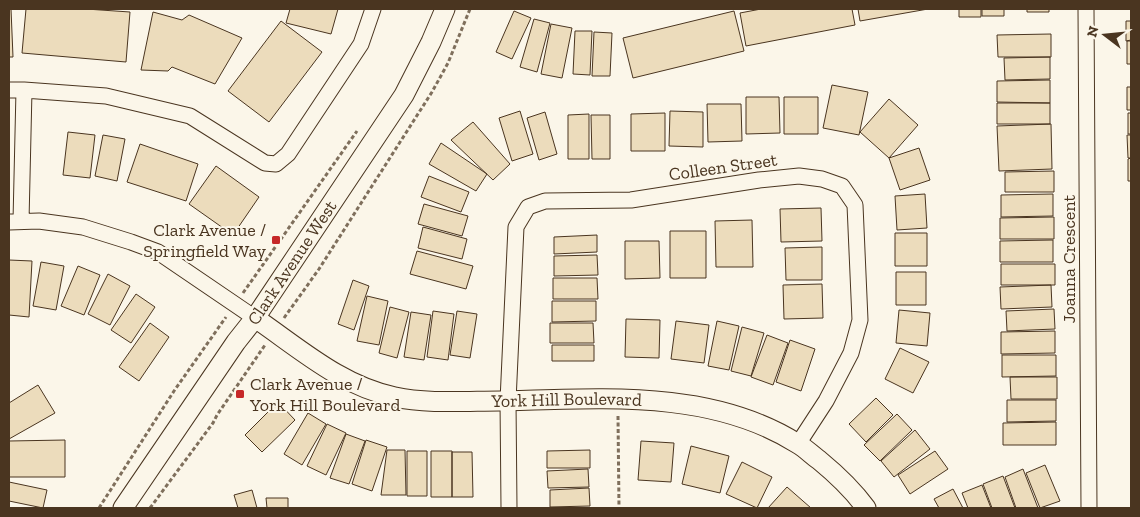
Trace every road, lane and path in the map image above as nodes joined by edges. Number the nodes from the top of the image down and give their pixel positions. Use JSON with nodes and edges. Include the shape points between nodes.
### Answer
{"nodes":[{"id":1,"x":373,"y":9,"type":"edge"},
{"id":2,"x":445,"y":9,"type":"edge"},
{"id":3,"x":470,"y":9,"type":"edge"},
{"id":4,"x":1086,"y":9,"type":"edge"},
{"id":5,"x":9,"y":90,"type":"edge"},
{"id":6,"x":24,"y":90,"type":"junction"},
{"id":7,"x":360,"y":126,"type":"dead end"},
{"id":8,"x":15,"y":221,"type":"edge"},
{"id":9,"x":251,"y":281,"type":"dead end"},
{"id":10,"x":290,"y":310,"type":"dead end"},
{"id":11,"x":255,"y":318,"type":"junction"},
{"id":12,"x":217,"y":329,"type":"dead end"},
{"id":13,"x":256,"y":357,"type":"dead end"},
{"id":14,"x":618,"y":399,"type":"junction"},
{"id":15,"x":508,"y":401,"type":"junction"},
{"id":16,"x":798,"y":444,"type":"junction"},
{"id":17,"x":99,"y":508,"type":"edge"},
{"id":18,"x":123,"y":508,"type":"edge"},
{"id":19,"x":150,"y":508,"type":"edge"},
{"id":20,"x":509,"y":508,"type":"edge"},
{"id":21,"x":619,"y":508,"type":"edge"},
{"id":22,"x":866,"y":508,"type":"edge"},
{"id":23,"x":1089,"y":508,"type":"edge"}],
"edges":[{"from":1,"to":6,"type":"street","via":[[361,44],[288,154],[276,164],[265,164],[190,116],[106,96]]},
{"from":2,"to":11,"type":"street","name":"Clark Avenue West","via":[[404,95]]},
{"from":3,"to":10,"type":"path","name":"Clark Avenue West","via":[[432,92]]},
{"from":4,"to":23,"type":"street","name":"Joanna Crescent"},
{"from":5,"to":6,"type":"street"},
{"from":6,"to":8,"type":"street"},
{"from":7,"to":9,"type":"path","name":"Clark Avenue West"},
{"from":8,"to":11,"type":"street","via":[[83,226],[158,252]]},
{"from":11,"to":15,"type":"street","name":"York Hill Boulevard","via":[[346,380],[370,391],[396,398]]},
{"from":11,"to":18,"type":"street","name":"Clark Avenue West"},
{"from":12,"to":17,"type":"path"},
{"from":13,"to":19,"type":"path","via":[[213,423]]},
{"from":14,"to":15,"type":"street","name":"York Hill Boulevard"},
{"from":14,"to":16,"type":"street","name":"York Hill Boulevard","via":[[671,402],[710,409],[755,422]]},
{"from":14,"to":21,"type":"path"},
{"from":15,"to":16,"type":"street","name":"Colleen Street","via":[[516,227],[528,207],[545,201],[631,200],[759,180],[822,179],[842,186],[855,205],[860,320],[851,354],[826,402]]},
{"from":15,"to":20,"type":"street","name":"Colleen Street"},
{"from":16,"to":22,"type":"street","name":"York Hill Boulevard","via":[[829,468]]}]}
